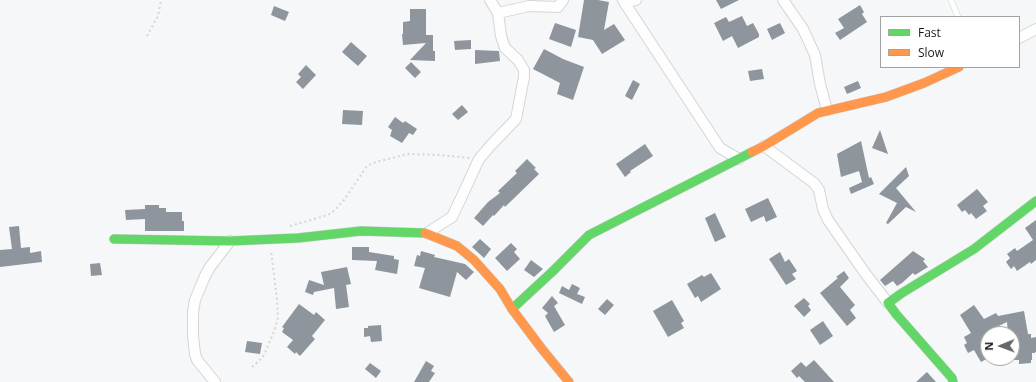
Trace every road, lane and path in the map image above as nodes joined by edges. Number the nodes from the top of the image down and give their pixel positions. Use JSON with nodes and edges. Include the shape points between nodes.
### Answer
{"nodes":[{"id":1,"x":162,"y":0,"type":"edge"},
{"id":2,"x":490,"y":0,"type":"edge"},
{"id":3,"x":563,"y":0,"type":"edge"},
{"id":4,"x":636,"y":0,"type":"edge"},
{"id":5,"x":783,"y":0,"type":"edge"},
{"id":6,"x":951,"y":0,"type":"edge"},
{"id":7,"x":624,"y":1,"type":"edge"},
{"id":8,"x":498,"y":13,"type":"junction"},
{"id":9,"x":958,"y":16,"type":"edge"},
{"id":10,"x":1036,"y":29,"type":"edge"},
{"id":11,"x":147,"y":36,"type":"dead end"},
{"id":12,"x":1020,"y":37,"type":"edge"},
{"id":13,"x":957,"y":68,"type":"edge"},
{"id":14,"x":827,"y":110,"type":"junction"},
{"id":15,"x":764,"y":146,"type":"junction"},
{"id":16,"x":479,"y":159,"type":"junction"},
{"id":17,"x":739,"y":160,"type":"junction"},
{"id":18,"x":1036,"y":201,"type":"edge"},
{"id":19,"x":285,"y":228,"type":"dead end"},
{"id":20,"x":427,"y":233,"type":"junction"},
{"id":21,"x":114,"y":239,"type":"dead end"},
{"id":22,"x":230,"y":240,"type":"junction"},
{"id":23,"x":270,"y":240,"type":"junction"},
{"id":24,"x":888,"y":303,"type":"junction"},
{"id":25,"x":512,"y":309,"type":"junction"},
{"id":26,"x":252,"y":367,"type":"dead end"},
{"id":27,"x":214,"y":382,"type":"edge"},
{"id":28,"x":569,"y":382,"type":"edge"},
{"id":29,"x":953,"y":382,"type":"edge"}],
"edges":[{"from":1,"to":11,"type":"path","via":[[158,16]]},
{"from":2,"to":8,"type":"street"},
{"from":3,"to":8,"type":"street","via":[[558,7],[529,6]]},
{"from":4,"to":7,"type":"street"},
{"from":5,"to":14,"type":"street","via":[[803,29],[815,55]]},
{"from":6,"to":9,"type":"lane"},
{"from":7,"to":17,"type":"street","via":[[720,148]]},
{"from":8,"to":16,"type":"street","via":[[505,47],[518,60],[524,70],[524,77],[516,119]]},
{"from":10,"to":12,"type":"street"},
{"from":13,"to":14,"type":"street","via":[[886,97]]},
{"from":14,"to":15,"type":"street"},
{"from":15,"to":17,"type":"street"},
{"from":15,"to":24,"type":"street","via":[[819,190],[828,220]]},
{"from":16,"to":19,"type":"path","via":[[407,154],[373,163],[367,166],[335,210],[328,215]]},
{"from":16,"to":20,"type":"street","via":[[452,217]]},
{"from":17,"to":25,"type":"street","via":[[589,235]]},
{"from":18,"to":24,"type":"street","via":[[974,249]]},
{"from":20,"to":23,"type":"street","via":[[361,231]]},
{"from":20,"to":25,"type":"street","via":[[457,246],[474,260],[500,289]]},
{"from":21,"to":22,"type":"street"},
{"from":22,"to":23,"type":"street"},
{"from":22,"to":27,"type":"street","via":[[205,276],[195,300],[193,313],[195,354]]},
{"from":23,"to":26,"type":"path","via":[[278,317],[265,353]]},
{"from":24,"to":29,"type":"street"},
{"from":25,"to":28,"type":"street"}]}
